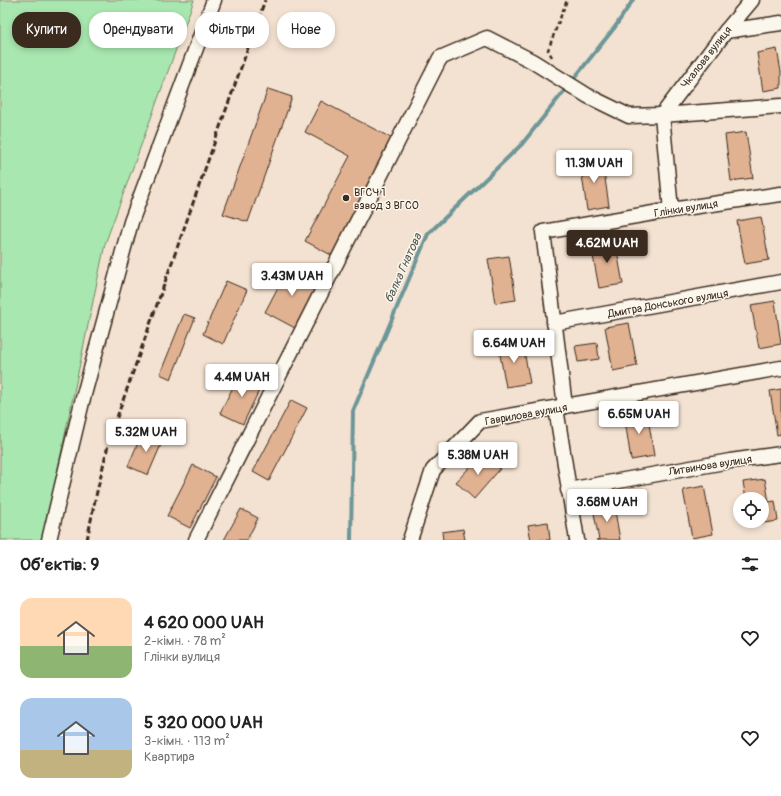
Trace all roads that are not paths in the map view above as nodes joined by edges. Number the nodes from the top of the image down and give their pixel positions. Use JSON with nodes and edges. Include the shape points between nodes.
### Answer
{"nodes":[{"id":1,"x":214,"y":0,"type":"edge"},
{"id":2,"x":752,"y":0,"type":"edge"},
{"id":3,"x":781,"y":23,"type":"edge"},
{"id":4,"x":726,"y":31,"type":"junction"},
{"id":5,"x":781,"y":106,"type":"edge"},
{"id":6,"x":662,"y":115,"type":"junction"},
{"id":7,"x":781,"y":194,"type":"edge"},
{"id":8,"x":671,"y":210,"type":"junction"},
{"id":9,"x":781,"y":282,"type":"edge"},
{"id":10,"x":554,"y":323,"type":"junction"},
{"id":11,"x":781,"y":368,"type":"edge"},
{"id":12,"x":560,"y":407,"type":"junction"},
{"id":13,"x":781,"y":454,"type":"edge"},
{"id":14,"x":568,"y":490,"type":"junction"},
{"id":15,"x":49,"y":540,"type":"edge"},
{"id":16,"x":196,"y":540,"type":"edge"},
{"id":17,"x":410,"y":540,"type":"edge"},
{"id":18,"x":577,"y":540,"type":"edge"}],
"edges":[{"from":1,"to":15,"type":"street","via":[[131,222],[82,402]]},
{"from":2,"to":4,"type":"street","name":"Чкалова вулиця"},
{"from":3,"to":4,"type":"street"},
{"from":4,"to":6,"type":"street","name":"Чкалова вулиця"},
{"from":5,"to":6,"type":"street"},
{"from":6,"to":8,"type":"street"},
{"from":6,"to":16,"type":"street","via":[[629,116],[588,96],[532,61],[486,38],[440,58]]},
{"from":7,"to":8,"type":"street","name":"Глінки вулиця"},
{"from":8,"to":10,"type":"street","name":"Глінки вулиця","via":[[543,232]]},
{"from":9,"to":10,"type":"street","name":"Дмитра Донського вулиця"},
{"from":10,"to":12,"type":"street"},
{"from":11,"to":12,"type":"street","name":"Гаврилова вулиця"},
{"from":12,"to":14,"type":"street"},
{"from":12,"to":17,"type":"street","name":"Гаврилова вулиця","via":[[480,421],[433,470]]},
{"from":13,"to":14,"type":"street","name":"Литвинова вулиця"},
{"from":14,"to":18,"type":"street"}]}
